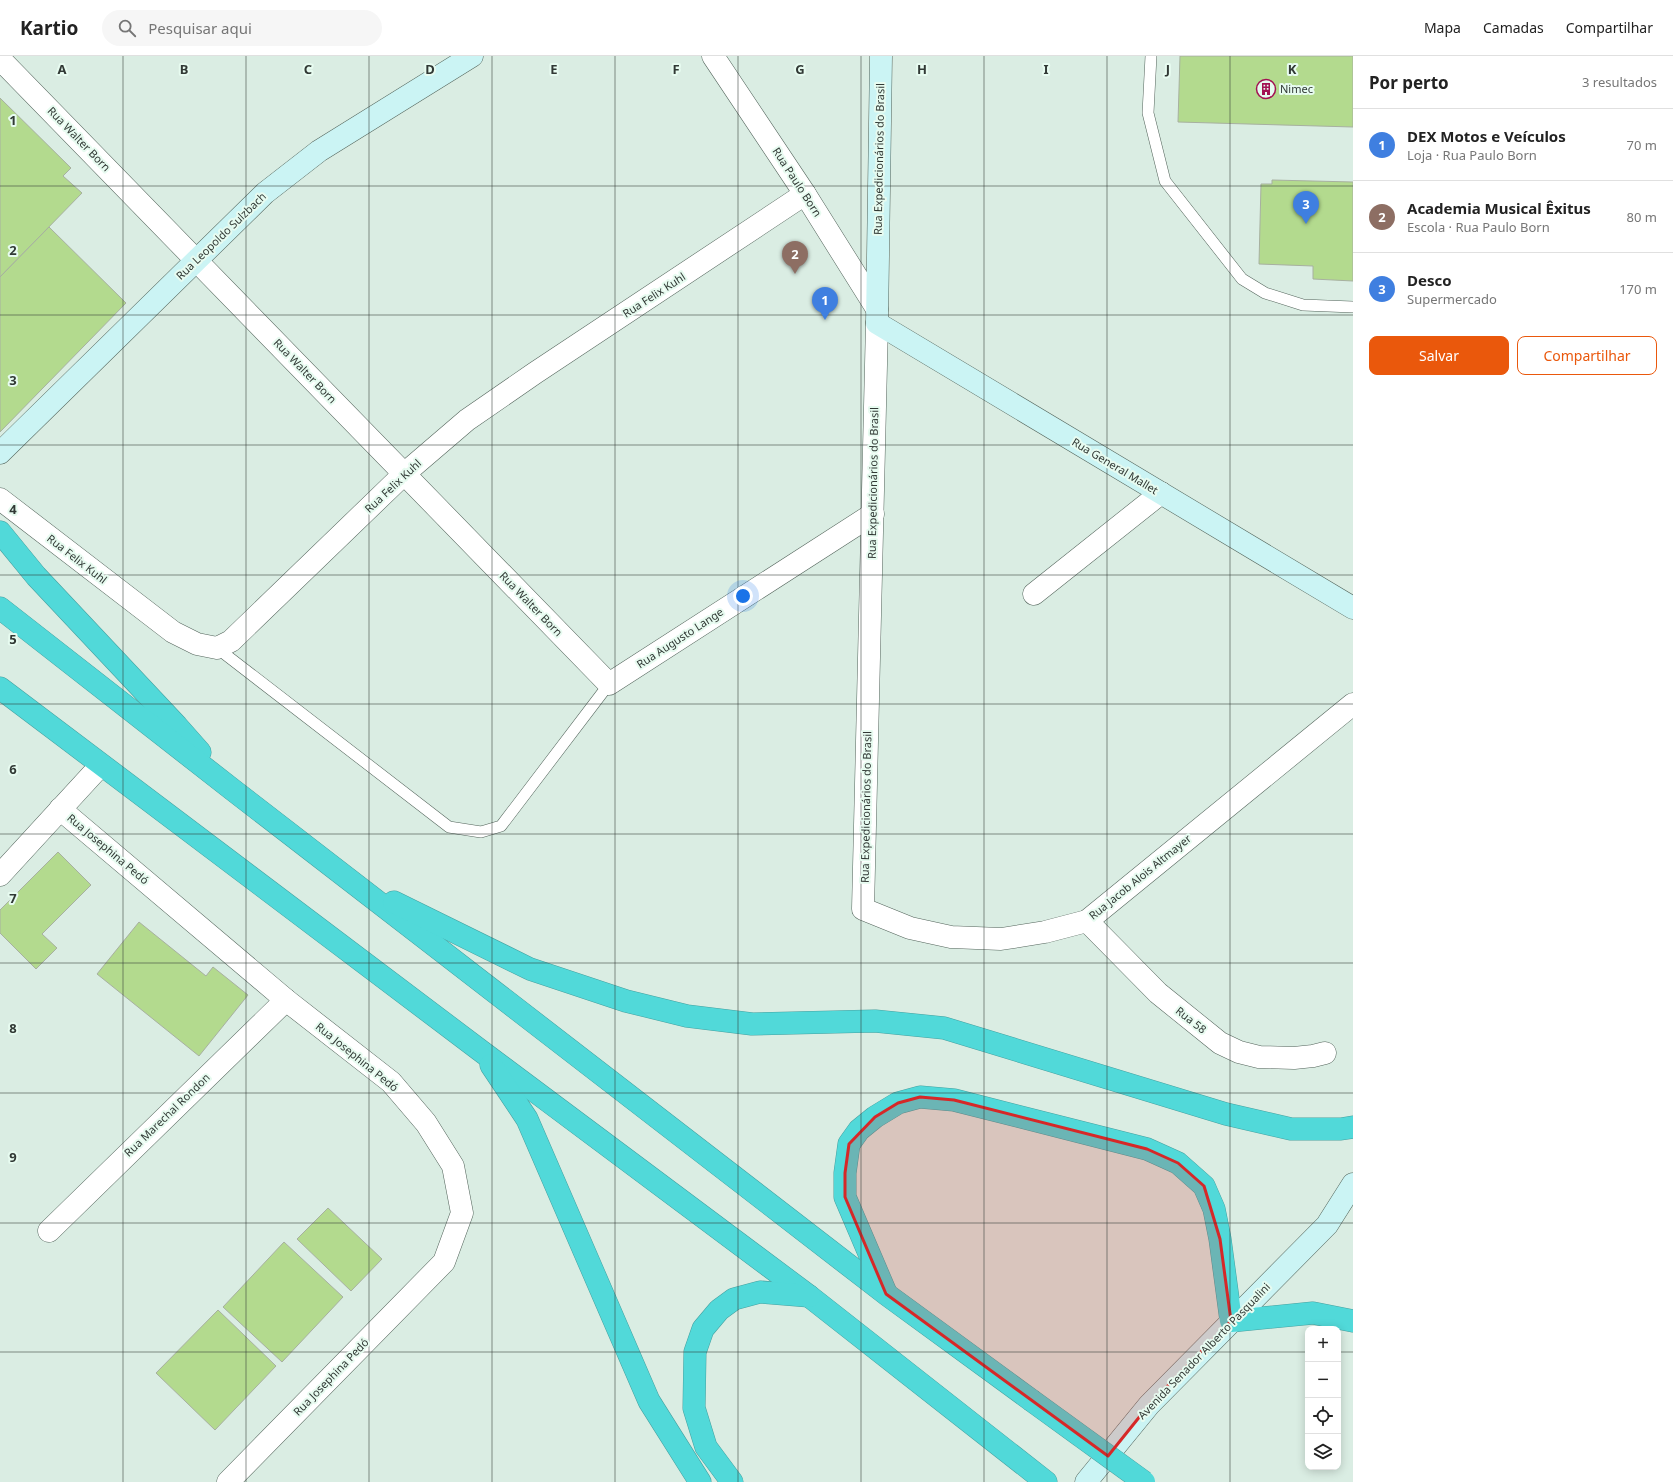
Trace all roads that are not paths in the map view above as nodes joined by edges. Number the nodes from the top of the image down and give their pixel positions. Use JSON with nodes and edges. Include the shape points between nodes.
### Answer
{"nodes":[{"id":1,"x":472,"y":56,"type":"edge"},
{"id":2,"x":713,"y":56,"type":"edge"},
{"id":3,"x":881,"y":56,"type":"edge"},
{"id":4,"x":1151,"y":56,"type":"edge"},
{"id":5,"x":0,"y":59,"type":"edge"},
{"id":6,"x":805,"y":194,"type":"junction"},
{"id":7,"x":196,"y":260,"type":"junction"},
{"id":8,"x":1353,"y":307,"type":"edge"},
{"id":9,"x":877,"y":316,"type":"junction"},
{"id":10,"x":0,"y":453,"type":"edge"},
{"id":11,"x":404,"y":474,"type":"junction"},
{"id":12,"x":1161,"y":493,"type":"junction"},
{"id":13,"x":0,"y":499,"type":"edge"},
{"id":14,"x":873,"y":514,"type":"junction"},
{"id":15,"x":0,"y":532,"type":"edge"},
{"id":16,"x":1034,"y":594,"type":"dead end"},
{"id":17,"x":0,"y":608,"type":"edge"},
{"id":18,"x":1353,"y":608,"type":"edge"},
{"id":19,"x":217,"y":648,"type":"junction"},
{"id":20,"x":609,"y":684,"type":"junction"},
{"id":21,"x":0,"y":688,"type":"edge"},
{"id":22,"x":1353,"y":704,"type":"edge"},
{"id":23,"x":101,"y":765,"type":"junction"},
{"id":24,"x":233,"y":790,"type":"junction"},
{"id":25,"x":60,"y":809,"type":"junction"},
{"id":26,"x":0,"y":875,"type":"edge"},
{"id":27,"x":352,"y":880,"type":"junction"},
{"id":28,"x":863,"y":909,"type":"joint"},
{"id":29,"x":1087,"y":921,"type":"junction"},
{"id":30,"x":286,"y":1000,"type":"junction"},
{"id":31,"x":481,"y":1051,"type":"junction"},
{"id":32,"x":1325,"y":1053,"type":"dead end"},
{"id":33,"x":1353,"y":1127,"type":"edge"},
{"id":34,"x":1353,"y":1184,"type":"edge"},
{"id":35,"x":1353,"y":1211,"type":"edge"},
{"id":36,"x":1327,"y":1225,"type":"junction"},
{"id":37,"x":49,"y":1231,"type":"dead end"},
{"id":38,"x":886,"y":1294,"type":"junction"},
{"id":39,"x":809,"y":1296,"type":"junction"},
{"id":40,"x":1231,"y":1321,"type":"junction"},
{"id":41,"x":1353,"y":1321,"type":"edge"},
{"id":42,"x":228,"y":1482,"type":"edge"},
{"id":43,"x":700,"y":1482,"type":"edge"},
{"id":44,"x":732,"y":1482,"type":"edge"},
{"id":45,"x":1046,"y":1482,"type":"edge"},
{"id":46,"x":1086,"y":1482,"type":"edge"},
{"id":47,"x":1144,"y":1482,"type":"edge"}],
"edges":[{"from":1,"to":7,"type":"street","name":"Rua Leopoldo Sulzbach","via":[[319,151],[265,193]]},
{"from":2,"to":6,"type":"street","name":"Rua Paulo Born"},
{"from":3,"to":9,"type":"street","name":"Rua Expedicionários do Brasil"},
{"from":4,"to":8,"type":"lane","via":[[1148,113],[1165,181],[1242,279],[1265,294],[1303,305]]},
{"from":5,"to":7,"type":"street","name":"Rua Walter Born"},
{"from":6,"to":9,"type":"street","name":"Rua Paulo Born"},
{"from":6,"to":11,"type":"street","name":"Rua Felix Kuhl","via":[[467,420]]},
{"from":7,"to":10,"type":"street","name":"Rua Leopoldo Sulzbach"},
{"from":7,"to":11,"type":"street","name":"Rua Walter Born"},
{"from":9,"to":12,"type":"street","name":"Rua General Mallet"},
{"from":9,"to":14,"type":"street","name":"Rua Expedicionários do Brasil"},
{"from":11,"to":19,"type":"street","name":"Rua Felix Kuhl","via":[[231,641]]},
{"from":11,"to":20,"type":"street","name":"Rua Walter Born"},
{"from":12,"to":16,"type":"street"},
{"from":12,"to":18,"type":"street","name":"Rua General Mallet"},
{"from":13,"to":19,"type":"street","name":"Rua Felix Kuhl","via":[[172,632],[197,644]]},
{"from":14,"to":20,"type":"street","name":"Rua Augusto Lange"},
{"from":14,"to":28,"type":"street","name":"Rua Expedicionários do Brasil"},
{"from":15,"to":24,"type":"highway","via":[[36,576],[172,720]]},
{"from":17,"to":24,"type":"highway"},
{"from":19,"to":20,"type":"lane","via":[[449,827],[481,832],[501,826]]},
{"from":21,"to":23,"type":"highway"},
{"from":22,"to":29,"type":"street","name":"Rua Jacob Alois Altmayer"},
{"from":23,"to":25,"type":"street"},
{"from":23,"to":31,"type":"highway"},
{"from":24,"to":27,"type":"highway"},
{"from":25,"to":26,"type":"street"},
{"from":25,"to":30,"type":"street","name":"Rua Josephina Pedó"},
{"from":27,"to":33,"type":"highway","via":[[530,969],[626,1001],[687,1016],[752,1024],[875,1021],[944,1028],[1226,1114],[1291,1129]]},
{"from":27,"to":38,"type":"highway"},
{"from":28,"to":29,"type":"street","name":"Rua Jacob Alois Altmayer","via":[[910,928],[951,936],[1001,939],[1046,932]]},
{"from":29,"to":32,"type":"street","name":"Rua 58","via":[[1158,993],[1220,1043],[1239,1052],[1259,1056],[1294,1058]]},
{"from":30,"to":37,"type":"street","name":"Rua Marechal Rondon"},
{"from":30,"to":42,"type":"street","name":"Rua Josephina Pedó","via":[[391,1082],[426,1123],[452,1166],[462,1213],[444,1262]]},
{"from":31,"to":39,"type":"highway"},
{"from":31,"to":43,"type":"highway","via":[[527,1119],[649,1401]]},
{"from":34,"to":36,"type":"street","name":"Avenida Senador Alberto Pasqualini"},
{"from":35,"to":36,"type":"street","name":"Avenida Senador Alberto Pasqualini"},
{"from":36,"to":40,"type":"street","name":"Avenida Senador Alberto Pasqualini"},
{"from":38,"to":40,"type":"highway","via":[[846,1197],[845,1173],[849,1144],[859,1130],[875,1117],[898,1103],[920,1097],[954,1100],[1147,1149],[1178,1163],[1204,1186],[1214,1209]]},
{"from":38,"to":47,"type":"highway","bridge":true},
{"from":39,"to":44,"type":"highway","via":[[760,1292],[734,1299],[702,1328],[695,1352],[694,1408],[706,1447]]},
{"from":39,"to":45,"type":"highway"},
{"from":40,"to":41,"type":"highway","via":[[1312,1314]]},
{"from":40,"to":46,"type":"street","name":"Avenida Senador Alberto Pasqualini","via":[[1149,1405]]}]}
